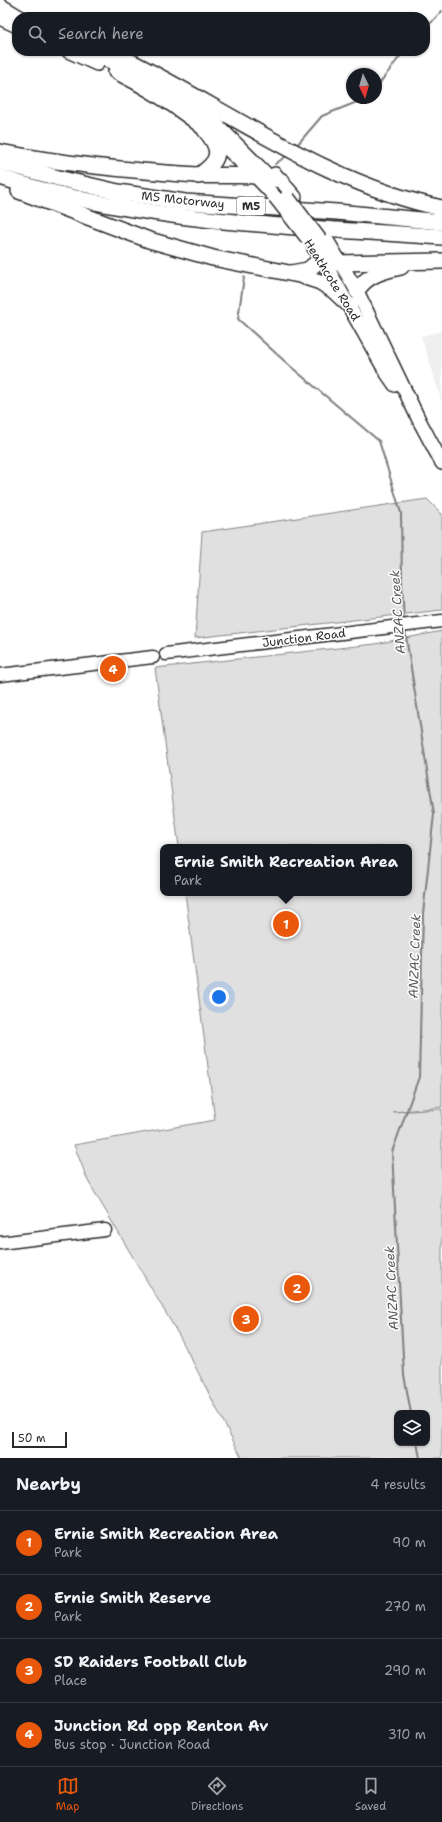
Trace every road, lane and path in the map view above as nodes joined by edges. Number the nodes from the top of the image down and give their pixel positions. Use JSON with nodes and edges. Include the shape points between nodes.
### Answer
{"nodes":[{"id":1,"x":0,"y":5,"type":"edge"},
{"id":2,"x":12,"y":12,"type":"edge"},
{"id":3,"x":0,"y":18,"type":"edge"},
{"id":4,"x":12,"y":24,"type":"edge"},
{"id":5,"x":79,"y":56,"type":"edge"},
{"id":6,"x":98,"y":56,"type":"edge"},
{"id":7,"x":119,"y":56,"type":"edge"},
{"id":8,"x":206,"y":123,"type":"junction"},
{"id":9,"x":0,"y":152,"type":"edge"},
{"id":10,"x":0,"y":162,"type":"edge"},
{"id":11,"x":198,"y":176,"type":"junction"},
{"id":12,"x":0,"y":177,"type":"edge"},
{"id":13,"x":268,"y":178,"type":"junction"},
{"id":14,"x":0,"y":183,"type":"edge"},
{"id":15,"x":442,"y":208,"type":"edge"},
{"id":16,"x":442,"y":222,"type":"edge"},
{"id":17,"x":442,"y":237,"type":"edge"},
{"id":18,"x":319,"y":247,"type":"junction"},
{"id":19,"x":435,"y":262,"type":"edge"},
{"id":20,"x":342,"y":263,"type":"junction"},
{"id":21,"x":286,"y":273,"type":"junction"},
{"id":22,"x":357,"y":290,"type":"junction"},
{"id":23,"x":350,"y":306,"type":"junction"},
{"id":24,"x":419,"y":420,"type":"junction"},
{"id":25,"x":442,"y":463,"type":"edge"},
{"id":26,"x":442,"y":621,"type":"edge"},
{"id":27,"x":0,"y":675,"type":"edge"},
{"id":28,"x":105,"y":1230,"type":"dead end"},
{"id":29,"x":0,"y":1243,"type":"edge"}],
"edges":[{"from":1,"to":2,"type":"main road"},
{"from":3,"to":4,"type":"main road"},
{"from":5,"to":8,"type":"main road","via":[[119,74]]},
{"from":6,"to":8,"type":"main road","via":[[166,89]]},
{"from":7,"to":15,"type":"highway","via":[[179,86],[317,164],[370,188]]},
{"from":8,"to":11,"type":"highway","via":[[216,145],[216,160]]},
{"from":8,"to":13,"type":"highway"},
{"from":9,"to":11,"type":"highway","via":[[74,164]]},
{"from":10,"to":16,"type":"highway","name":"M5 Motorway","number":"M5","via":[[118,192],[185,202]]},
{"from":11,"to":13,"type":"highway"},
{"from":12,"to":17,"type":"highway","name":"M5 Motorway","number":"M5","via":[[67,196],[191,217]]},
{"from":13,"to":18,"type":"highway","bridge":true,"via":[[286,197]]},
{"from":14,"to":21,"type":"highway","via":[[149,240],[213,258]]},
{"from":18,"to":20,"type":"highway","via":[[330,262]]},
{"from":18,"to":21,"type":"highway","via":[[308,270]]},
{"from":18,"to":23,"type":"main road","name":"Heathcote Road"},
{"from":19,"to":20,"type":"highway"},
{"from":19,"to":22,"type":"highway","via":[[394,268],[369,277]]},
{"from":20,"to":22,"type":"main road","name":"Heathcote Road"},
{"from":21,"to":23,"type":"highway","via":[[320,282]]},
{"from":22,"to":24,"type":"main road","name":"Heathcote Road"},
{"from":23,"to":24,"type":"main road","name":"Heathcote Road","via":[[386,372]]},
{"from":24,"to":25,"type":"main road","name":"Heathcote Road"},
{"from":26,"to":27,"type":"street","name":"Junction Road","via":[[166,654],[159,650],[153,657]]},
{"from":28,"to":29,"type":"street"}]}
